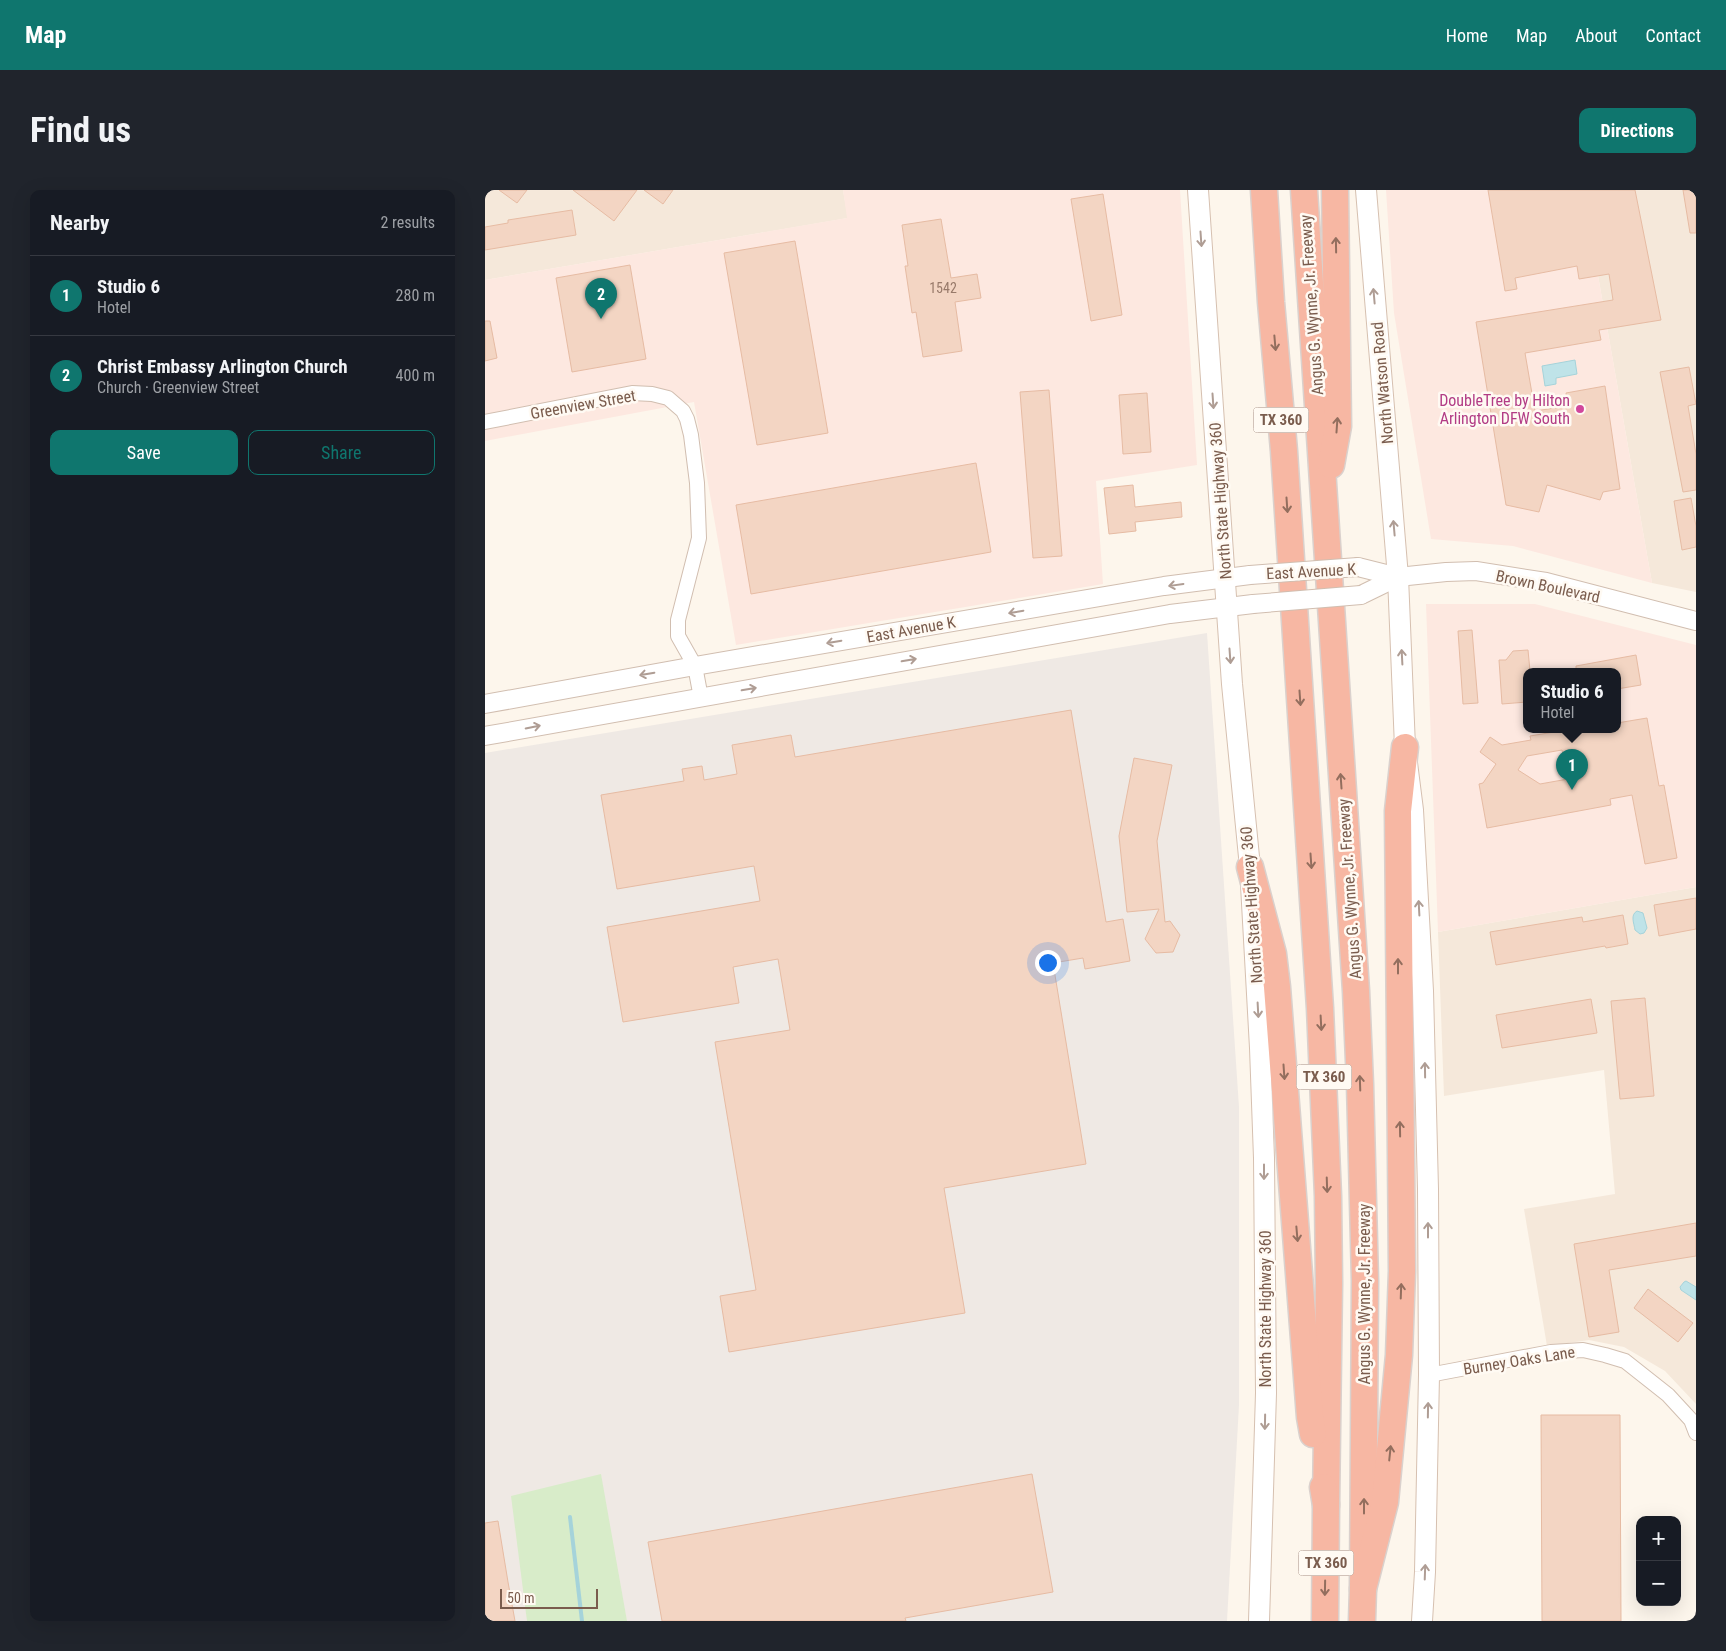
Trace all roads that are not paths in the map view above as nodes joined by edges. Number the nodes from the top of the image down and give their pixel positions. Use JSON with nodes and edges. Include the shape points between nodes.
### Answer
{"nodes":[{"id":1,"x":1198,"y":190,"type":"edge"},
{"id":2,"x":1248,"y":190,"type":"edge"},
{"id":3,"x":1265,"y":190,"type":"edge"},
{"id":4,"x":1304,"y":190,"type":"edge"},
{"id":5,"x":1335,"y":190,"type":"edge"},
{"id":6,"x":1366,"y":190,"type":"edge"},
{"id":7,"x":1271,"y":302,"type":"junction"},
{"id":8,"x":485,"y":422,"type":"edge"},
{"id":9,"x":1323,"y":508,"type":"junction"},
{"id":10,"x":1398,"y":577,"type":"junction"},
{"id":11,"x":1225,"y":578,"type":"junction"},
{"id":12,"x":1085,"y":600,"type":"junction"},
{"id":13,"x":1227,"y":607,"type":"junction"},
{"id":14,"x":1696,"y":621,"type":"edge"},
{"id":15,"x":1090,"y":628,"type":"junction"},
{"id":16,"x":695,"y":666,"type":"junction"},
{"id":17,"x":701,"y":698,"type":"junction"},
{"id":18,"x":485,"y":704,"type":"edge"},
{"id":19,"x":485,"y":736,"type":"edge"},
{"id":20,"x":1405,"y":747,"type":"junction"},
{"id":21,"x":1250,"y":867,"type":"junction"},
{"id":22,"x":1429,"y":1375,"type":"junction"},
{"id":23,"x":1696,"y":1433,"type":"edge"},
{"id":24,"x":1327,"y":1504,"type":"junction"},
{"id":25,"x":1363,"y":1589,"type":"junction"},
{"id":26,"x":1259,"y":1621,"type":"edge"},
{"id":27,"x":1325,"y":1621,"type":"edge"},
{"id":28,"x":1362,"y":1621,"type":"edge"},
{"id":29,"x":1422,"y":1621,"type":"edge"}],
"edges":[{"from":1,"to":11,"type":"main road","name":"North State Highway 360","one_way":true},
{"from":2,"to":7,"type":"highway","via":[[1260,283]]},
{"from":3,"to":7,"type":"highway","number":"TX 360"},
{"from":4,"to":9,"type":"highway","name":"Angus G. Wynne, Jr. Freeway","number":"TX 360"},
{"from":9,"to":5,"type":"highway","one_way":true,"via":[[1338,426]]},
{"from":10,"to":6,"type":"main road","name":"North Watson Road","one_way":true},
{"from":7,"to":24,"type":"highway","number":"TX 360","one_way":true,"via":[[1285,471],[1324,1092],[1329,1273]]},
{"from":8,"to":16,"type":"street","name":"Greenview Street","via":[[632,393],[668,398],[683,411],[691,434],[699,538],[678,620],[678,636]]},
{"from":25,"to":9,"type":"highway","name":"Angus G. Wynne, Jr. Freeway","number":"TX 360","one_way":true,"via":[[1365,1281],[1360,1084]]},
{"from":10,"to":11,"type":"street","name":"East Avenue K","bridge":true,"via":[[1358,567]]},
{"from":10,"to":13,"type":"street","name":"East Avenue K","bridge":true,"via":[[1361,595]]},
{"from":10,"to":14,"type":"street","name":"Brown Boulevard","via":[[1476,572],[1529,578]]},
{"from":20,"to":10,"type":"main road","one_way":true},
{"from":11,"to":12,"type":"street","name":"East Avenue K","one_way":true},
{"from":11,"to":13,"type":"main road","name":"North State Highway 360"},
{"from":12,"to":15,"type":"street"},
{"from":12,"to":16,"type":"street","name":"East Avenue K","one_way":true},
{"from":13,"to":15,"type":"street","name":"East Avenue K"},
{"from":13,"to":21,"type":"main road","name":"North State Highway 360","one_way":true},
{"from":17,"to":15,"type":"street","name":"East Avenue K","one_way":true},
{"from":16,"to":17,"type":"street","name":"Greenview Street"},
{"from":16,"to":18,"type":"street","name":"East Avenue K","one_way":true},
{"from":19,"to":17,"type":"street","name":"East Avenue K","one_way":true},
{"from":22,"to":20,"type":"main road","one_way":true,"via":[[1423,991],[1413,810]]},
{"from":25,"to":20,"type":"highway","one_way":true,"via":[[1385,1502],[1399,1355],[1402,1271],[1398,811]]},
{"from":21,"to":24,"type":"highway","one_way":true,"via":[[1277,979],[1310,1417]]},
{"from":21,"to":26,"type":"main road","name":"North State Highway 360","one_way":true,"via":[[1264,1158],[1266,1393]]},
{"from":22,"to":23,"type":"street","name":"Burney Oaks Lane","via":[[1551,1352],[1583,1350],[1625,1361],[1668,1395],[1691,1420]]},
{"from":29,"to":22,"type":"main road","one_way":true},
{"from":24,"to":27,"type":"highway","number":"TX 360","one_way":true},
{"from":25,"to":28,"type":"highway","number":"TX 360"}]}
